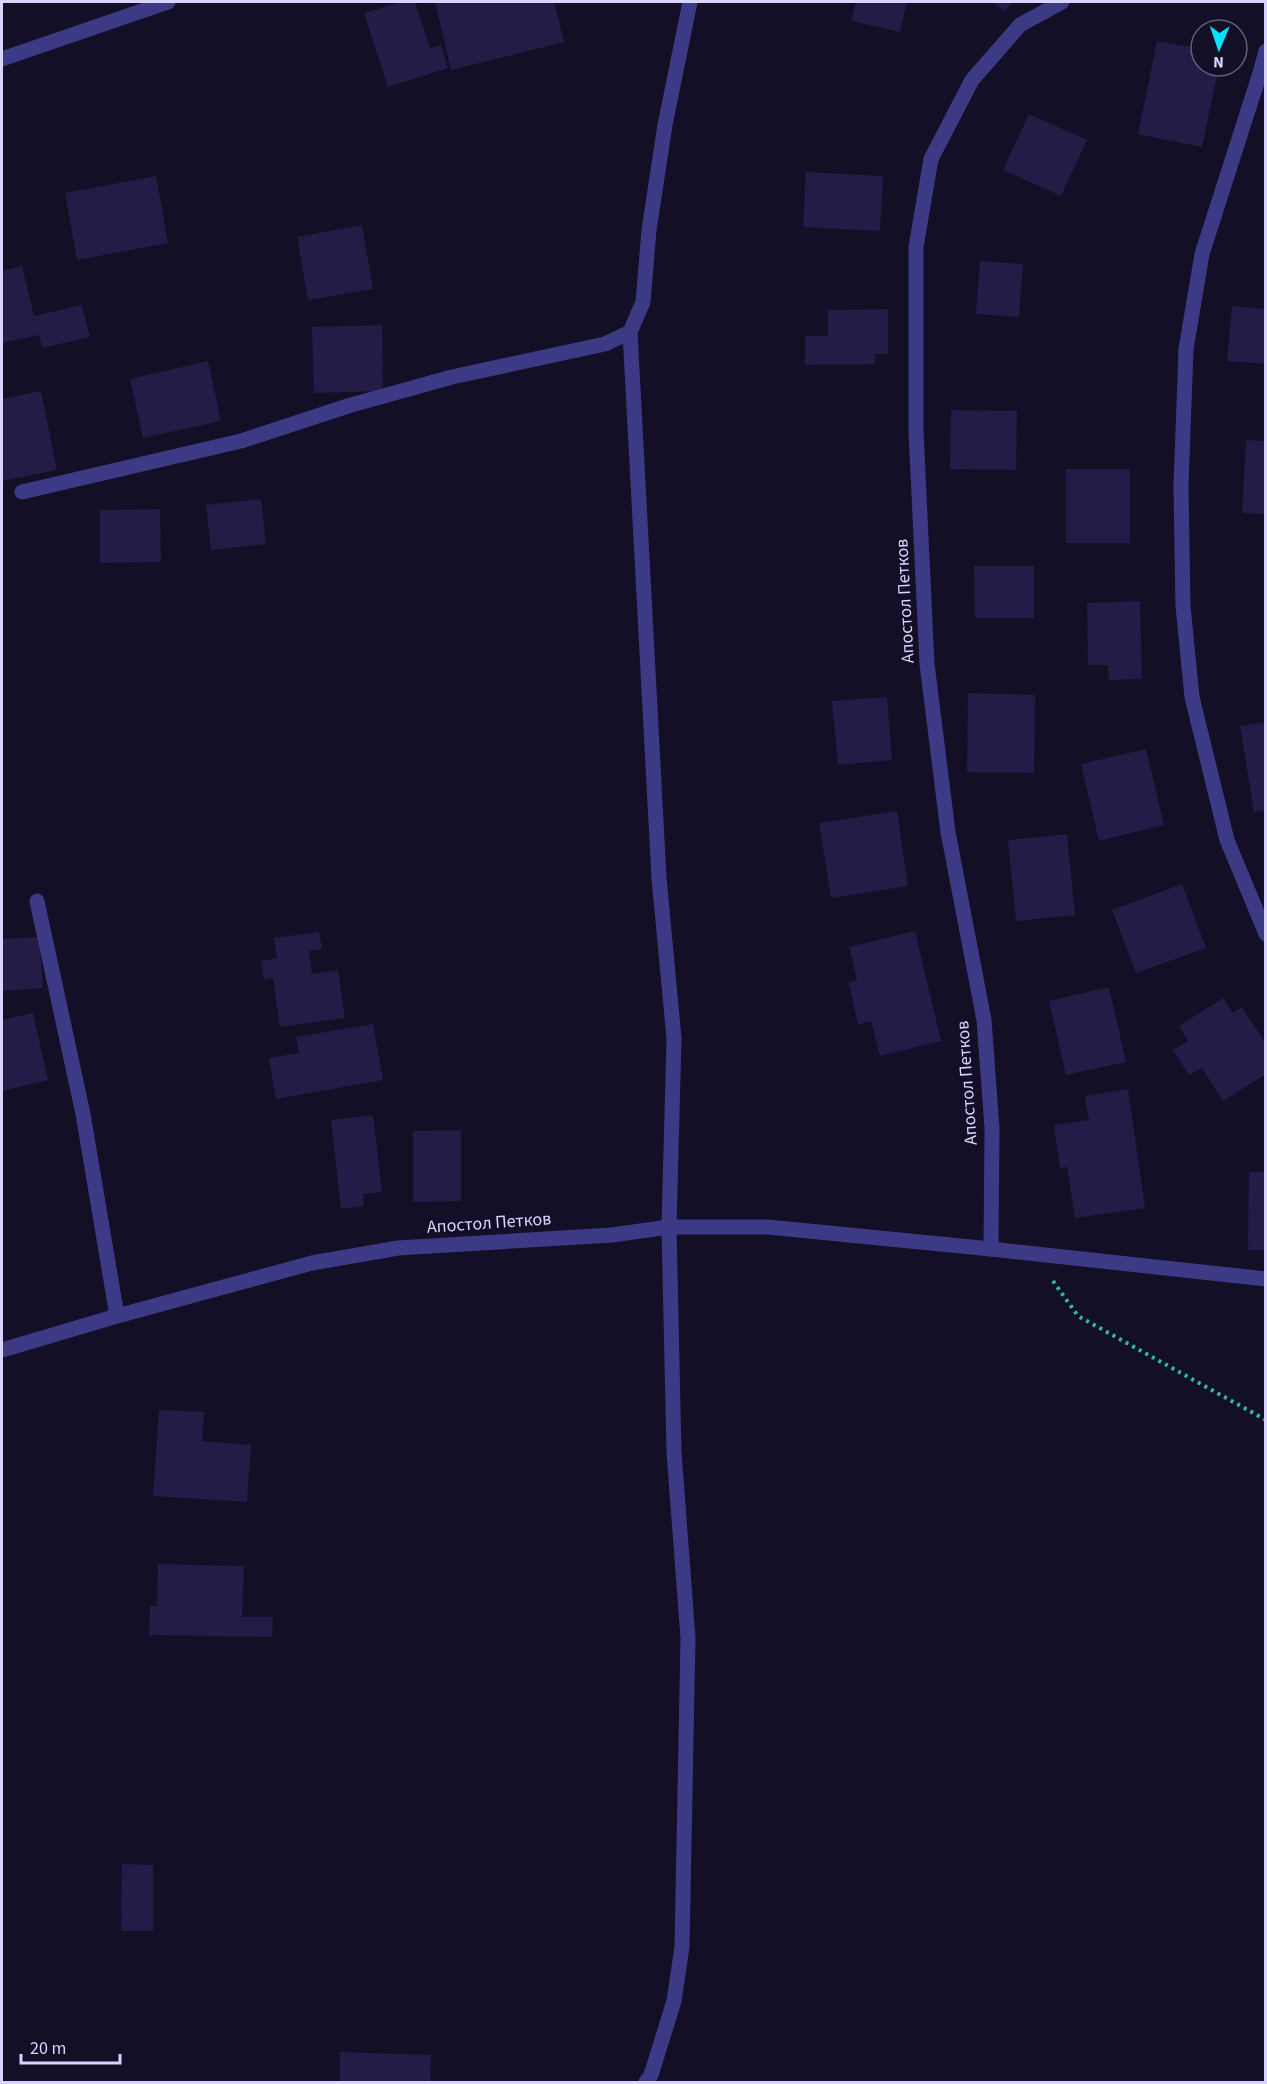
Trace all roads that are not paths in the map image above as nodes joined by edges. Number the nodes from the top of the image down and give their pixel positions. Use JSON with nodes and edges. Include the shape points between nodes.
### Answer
{"nodes":[{"id":1,"x":168,"y":2,"type":"edge"},
{"id":2,"x":690,"y":2,"type":"edge"},
{"id":3,"x":1062,"y":2,"type":"edge"},
{"id":4,"x":1266,"y":51,"type":"edge"},
{"id":5,"x":2,"y":59,"type":"edge"},
{"id":6,"x":630,"y":332,"type":"junction"},
{"id":7,"x":22,"y":492,"type":"dead end"},
{"id":8,"x":37,"y":901,"type":"dead end"},
{"id":9,"x":1266,"y":934,"type":"edge"},
{"id":10,"x":669,"y":1227,"type":"junction"},
{"id":11,"x":991,"y":1249,"type":"junction"},
{"id":12,"x":1266,"y":1279,"type":"edge"},
{"id":13,"x":117,"y":1316,"type":"junction"},
{"id":14,"x":2,"y":1350,"type":"edge"},
{"id":15,"x":645,"y":2082,"type":"edge"}],
"edges":[{"from":1,"to":5,"type":"street"},
{"from":2,"to":6,"type":"street","via":[[665,125],[643,302]]},
{"from":3,"to":11,"type":"street","name":"Апостол Петков","via":[[1020,25],[972,80],[931,159],[916,247],[915,431],[927,664],[948,832],[984,1020],[992,1128]]},
{"from":4,"to":9,"type":"street","via":[[1202,254],[1186,349],[1181,486],[1183,606],[1192,697],[1227,840]]},
{"from":6,"to":7,"type":"street","via":[[605,344],[452,377],[351,405],[241,441]]},
{"from":6,"to":10,"type":"street","via":[[659,866],[674,1038]]},
{"from":8,"to":13,"type":"street","via":[[83,1114]]},
{"from":10,"to":11,"type":"street","name":"Апостол Петков","via":[[768,1227]]},
{"from":10,"to":13,"type":"street","name":"Апостол Петков","via":[[398,1248],[312,1263]]},
{"from":10,"to":15,"type":"street","via":[[674,1452],[688,1638],[682,1947],[674,2001],[651,2076]]},
{"from":11,"to":12,"type":"street","name":"Апостол Петков"},
{"from":13,"to":14,"type":"street","name":"Апостол Петков"}]}
